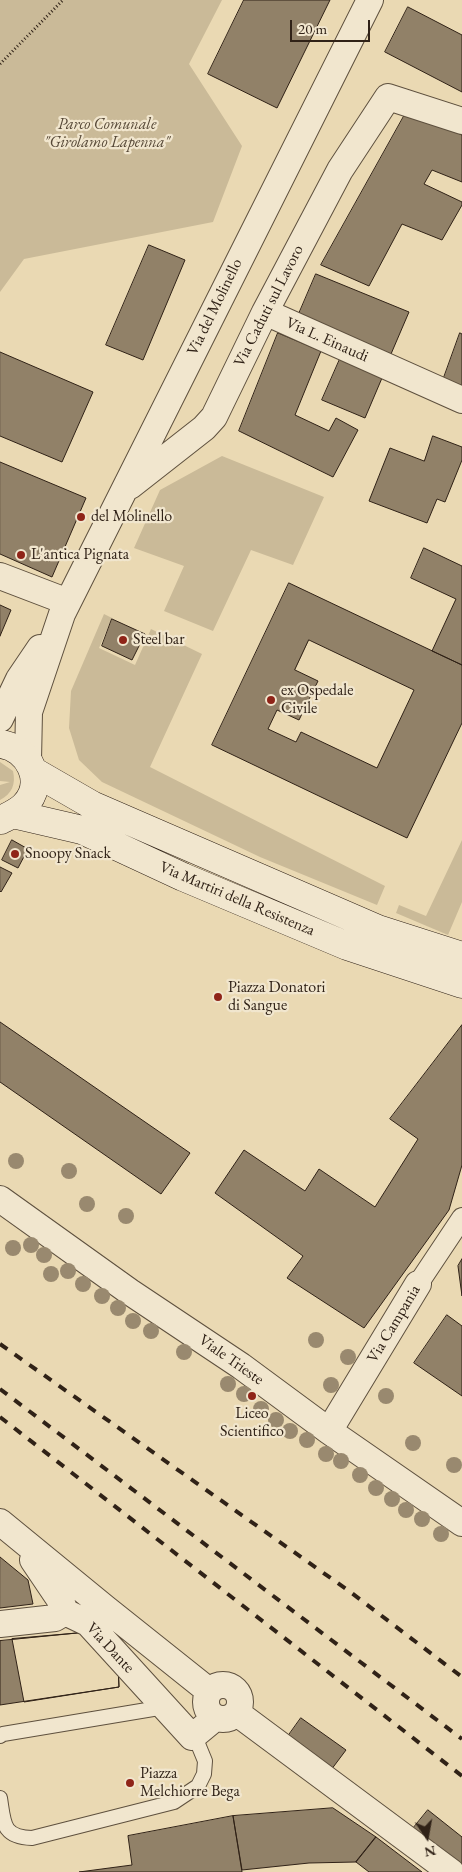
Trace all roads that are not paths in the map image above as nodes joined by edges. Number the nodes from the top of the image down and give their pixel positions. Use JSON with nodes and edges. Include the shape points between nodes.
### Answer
{"nodes":[{"id":1,"x":370,"y":0,"type":"edge"},
{"id":2,"x":462,"y":121,"type":"edge"},
{"id":3,"x":265,"y":312,"type":"junction"},
{"id":4,"x":462,"y":400,"type":"edge"},
{"id":5,"x":123,"y":491,"type":"junction"},
{"id":6,"x":0,"y":576,"type":"edge"},
{"id":7,"x":65,"y":608,"type":"junction"},
{"id":8,"x":0,"y":719,"type":"edge"},
{"id":9,"x":0,"y":744,"type":"edge"},
{"id":10,"x":31,"y":765,"type":"junction"},
{"id":11,"x":6,"y":817,"type":"edge"},
{"id":12,"x":462,"y":956,"type":"edge"},
{"id":13,"x":462,"y":984,"type":"edge"},
{"id":14,"x":0,"y":1199,"type":"edge"},
{"id":15,"x":462,"y":1218,"type":"edge"},
{"id":16,"x":418,"y":1284,"type":"joint"},
{"id":17,"x":329,"y":1432,"type":"junction"},
{"id":18,"x":462,"y":1523,"type":"edge"},
{"id":19,"x":8,"y":1528,"type":"edge"},
{"id":20,"x":65,"y":1612,"type":"junction"},
{"id":21,"x":0,"y":1624,"type":"edge"},
{"id":22,"x":165,"y":1707,"type":"junction"},
{"id":23,"x":226,"y":1716,"type":"junction"},
{"id":24,"x":0,"y":1736,"type":"edge"},
{"id":25,"x":192,"y":1737,"type":"junction"},
{"id":26,"x":0,"y":1798,"type":"edge"},
{"id":27,"x":451,"y":1872,"type":"edge"}],
"edges":[{"from":1,"to":5,"type":"street","name":"Via del Molinello"},
{"from":2,"to":3,"type":"street","name":"Via Caduti sul Lavoro","via":[[388,97],[340,170]]},
{"from":3,"to":4,"type":"street","name":"Via L. Einaudi"},
{"from":3,"to":5,"type":"street","name":"Via Caduti sul Lavoro","via":[[214,417]]},
{"from":5,"to":7,"type":"street","name":"Via del Molinello"},
{"from":6,"to":7,"type":"street"},
{"from":7,"to":8,"type":"street","name":"Via del Molinello","via":[[19,679]]},
{"from":7,"to":10,"type":"street","name":"Via del Molinello","via":[[29,712]]},
{"from":9,"to":10,"type":"main road","name":"Via Martiri della Resistenza","via":[[15,747]]},
{"from":10,"to":11,"type":"main road","name":"Via Martiri della Resistenza","via":[[34,783],[31,795],[25,805]]},
{"from":10,"to":12,"type":"main road","name":"Via Martiri della Resistenza","via":[[92,805],[378,929]]},
{"from":11,"to":13,"type":"main road","name":"Via Martiri della Resistenza","via":[[82,830],[183,877],[347,946]]},
{"from":14,"to":17,"type":"street","name":"Viale Trieste","via":[[241,1366]]},
{"from":15,"to":16,"type":"street","name":"Via Campania"},
{"from":16,"to":17,"type":"street","name":"Via Campania"},
{"from":17,"to":18,"type":"street","name":"Viale Trieste"},
{"from":19,"to":20,"type":"street","name":"Via Dante","via":[[62,1603]]},
{"from":19,"to":23,"type":"street","name":"Via Dante","via":[[210,1691],[206,1698],[210,1713]]},
{"from":20,"to":21,"type":"street","via":[[55,1618]]},
{"from":20,"to":22,"type":"street","name":"Via Dante","via":[[88,1623]]},
{"from":22,"to":24,"type":"lane"},
{"from":22,"to":25,"type":"street","name":"Via Dante"},
{"from":23,"to":25,"type":"street"},
{"from":23,"to":27,"type":"street","name":"Via Dante"},
{"from":25,"to":26,"type":"lane","via":[[205,1761],[204,1774],[198,1786],[174,1802],[26,1838],[11,1834],[5,1827]]}]}
